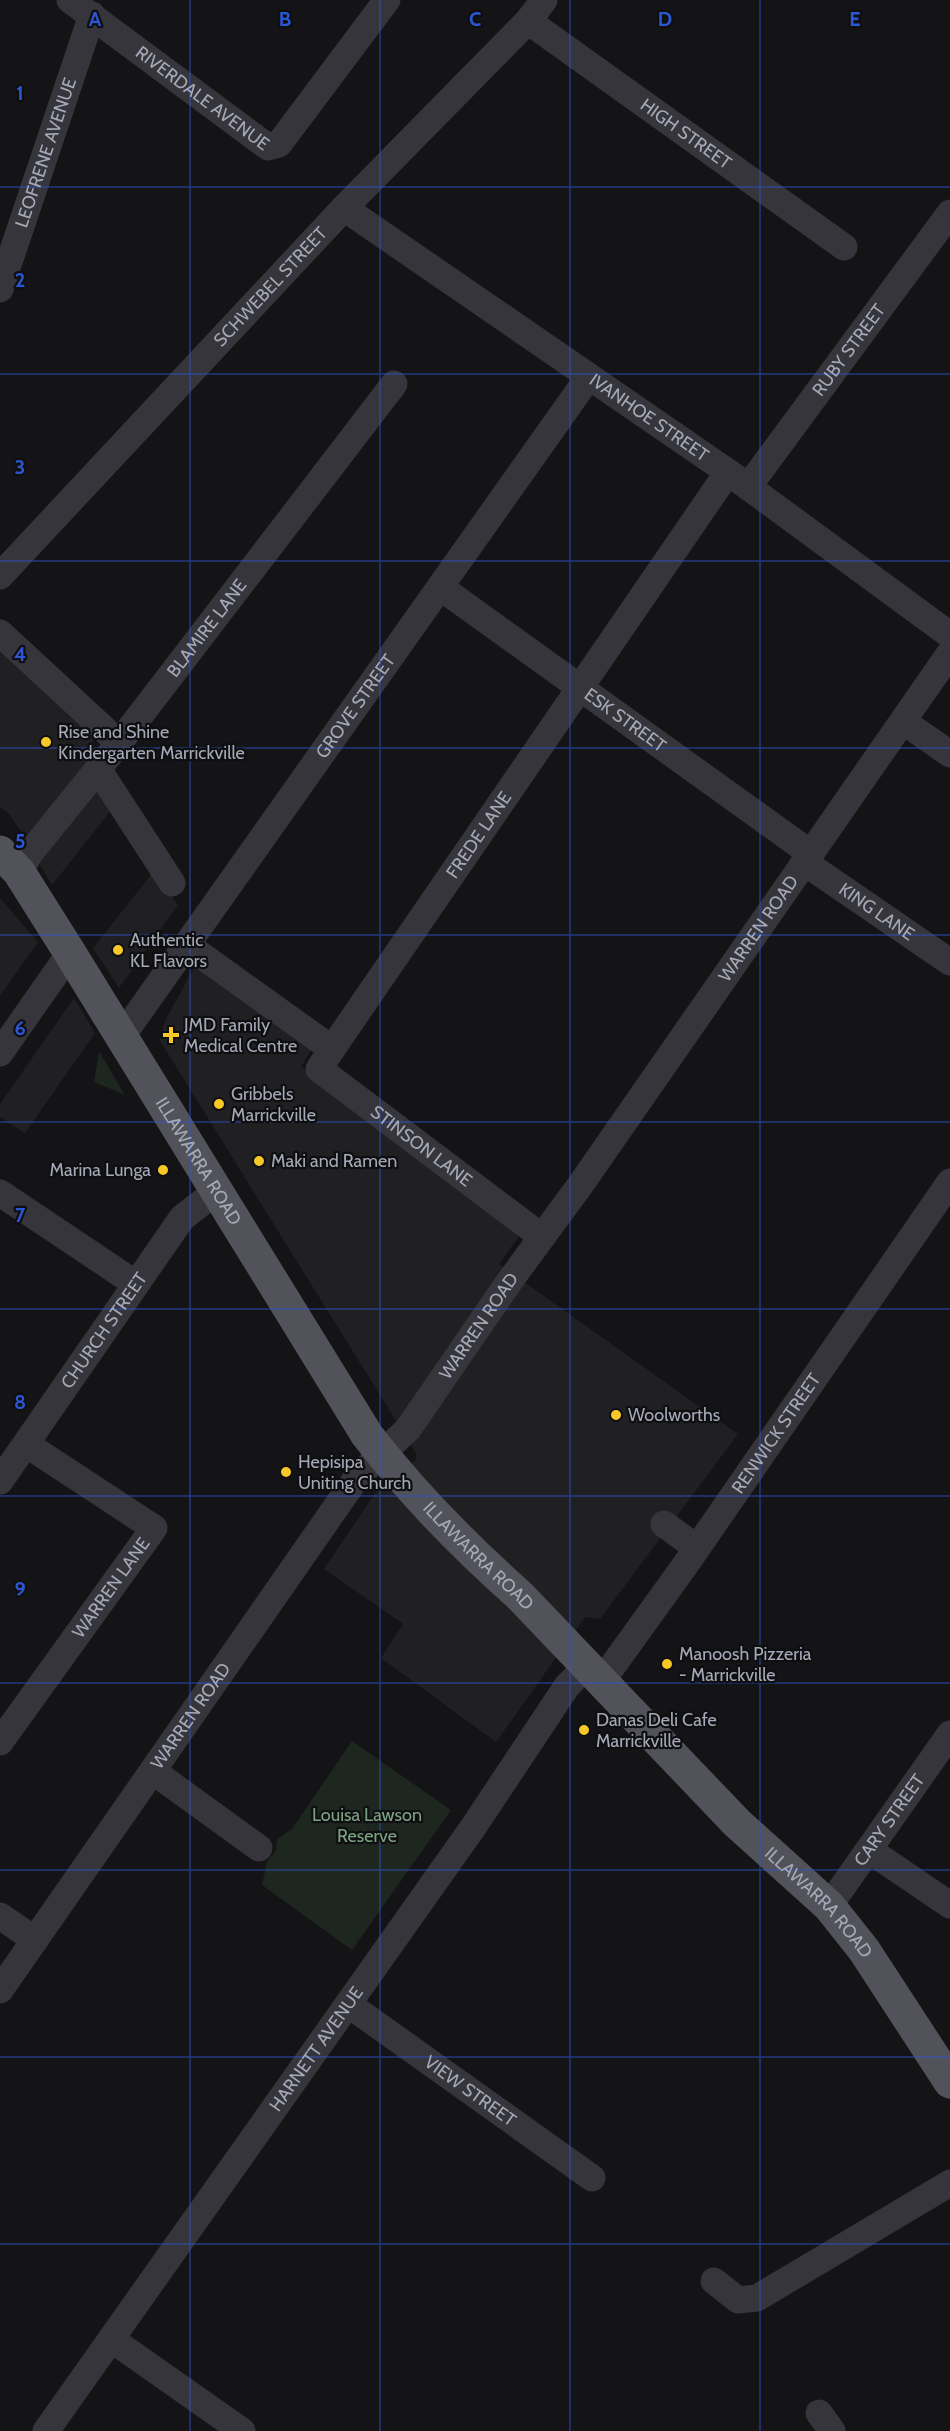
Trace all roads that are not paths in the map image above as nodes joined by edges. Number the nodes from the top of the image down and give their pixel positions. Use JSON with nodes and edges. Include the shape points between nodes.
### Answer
{"nodes":[{"id":1,"x":70,"y":0,"type":"edge"},
{"id":2,"x":387,"y":0,"type":"edge"},
{"id":3,"x":536,"y":10,"type":"edge"},
{"id":4,"x":92,"y":15,"type":"junction"},
{"id":5,"x":344,"y":208,"type":"junction"},
{"id":6,"x":950,"y":213,"type":"edge"},
{"id":7,"x":844,"y":247,"type":"dead end"},
{"id":8,"x":0,"y":289,"type":"edge"},
{"id":9,"x":588,"y":378,"type":"junction"},
{"id":10,"x":394,"y":384,"type":"dead end"},
{"id":11,"x":738,"y":480,"type":"junction"},
{"id":12,"x":0,"y":576,"type":"edge"},
{"id":13,"x":440,"y":587,"type":"junction"},
{"id":14,"x":0,"y":633,"type":"edge"},
{"id":15,"x":950,"y":635,"type":"edge"},
{"id":16,"x":950,"y":653,"type":"edge"},
{"id":17,"x":581,"y":689,"type":"junction"},
{"id":18,"x":904,"y":722,"type":"junction"},
{"id":19,"x":119,"y":743,"type":"junction"},
{"id":20,"x":950,"y":754,"type":"edge"},
{"id":21,"x":98,"y":769,"type":"junction"},
{"id":22,"x":807,"y":857,"type":"junction"},
{"id":23,"x":9,"y":862,"type":"edge"},
{"id":24,"x":172,"y":883,"type":"dead end"},
{"id":25,"x":187,"y":945,"type":"junction"},
{"id":26,"x":70,"y":953,"type":"junction"},
{"id":27,"x":950,"y":962,"type":"edge"},
{"id":28,"x":122,"y":1036,"type":"junction"},
{"id":29,"x":1,"y":1049,"type":"edge"},
{"id":30,"x":332,"y":1049,"type":"junction"},
{"id":31,"x":950,"y":1182,"type":"edge"},
{"id":32,"x":218,"y":1190,"type":"junction"},
{"id":33,"x":0,"y":1193,"type":"edge"},
{"id":34,"x":542,"y":1237,"type":"junction"},
{"id":35,"x":136,"y":1284,"type":"junction"},
{"id":36,"x":26,"y":1444,"type":"junction"},
{"id":37,"x":382,"y":1454,"type":"junction"},
{"id":38,"x":0,"y":1481,"type":"edge"},
{"id":39,"x":664,"y":1524,"type":"dead end"},
{"id":40,"x":697,"y":1548,"type":"junction"},
{"id":41,"x":593,"y":1674,"type":"junction"},
{"id":42,"x":950,"y":1734,"type":"edge"},
{"id":43,"x":0,"y":1742,"type":"edge"},
{"id":44,"x":154,"y":1772,"type":"junction"},
{"id":45,"x":259,"y":1848,"type":"dead end"},
{"id":46,"x":869,"y":1850,"type":"junction"},
{"id":47,"x":950,"y":1905,"type":"edge"},
{"id":48,"x":829,"y":1906,"type":"junction"},
{"id":49,"x":0,"y":1916,"type":"edge"},
{"id":50,"x":35,"y":1940,"type":"junction"},
{"id":51,"x":0,"y":1990,"type":"edge"},
{"id":52,"x":348,"y":2004,"type":"junction"},
{"id":53,"x":950,"y":2082,"type":"edge"},
{"id":54,"x":592,"y":2178,"type":"dead end"},
{"id":55,"x":950,"y":2183,"type":"edge"},
{"id":56,"x":714,"y":2281,"type":"dead end"},
{"id":57,"x":111,"y":2339,"type":"junction"},
{"id":58,"x":46,"y":2431,"type":"edge"},
{"id":59,"x":242,"y":2431,"type":"edge"}],
"edges":[{"from":1,"to":4,"type":"street","name":"RIVERDALE AVENUE"},
{"from":2,"to":4,"type":"street","name":"RIVERDALE AVENUE","via":[[279,144],[268,147]]},
{"from":3,"to":5,"type":"street","name":"SCHWEBEL STREET"},
{"from":3,"to":7,"type":"street","name":"HIGH STREET"},
{"from":4,"to":8,"type":"street","name":"LEOFRENE AVENUE"},
{"from":5,"to":9,"type":"street","name":"IVANHOE STREET"},
{"from":5,"to":12,"type":"street","name":"SCHWEBEL STREET"},
{"from":6,"to":11,"type":"street","name":"RUBY STREET"},
{"from":9,"to":11,"type":"street","name":"IVANHOE STREET"},
{"from":9,"to":13,"type":"street","name":"GROVE STREET"},
{"from":10,"to":19,"type":"street","name":"BLAMIRE LANE"},
{"from":11,"to":15,"type":"street","name":"IVANHOE STREET"},
{"from":11,"to":17,"type":"street","name":"FREDE LANE"},
{"from":13,"to":17,"type":"street","name":"ESK STREET"},
{"from":13,"to":25,"type":"street","name":"GROVE STREET"},
{"from":14,"to":19,"type":"street"},
{"from":16,"to":18,"type":"street","name":"WARREN ROAD"},
{"from":17,"to":22,"type":"street","name":"ESK STREET"},
{"from":17,"to":30,"type":"street","name":"FREDE LANE"},
{"from":18,"to":20,"type":"street"},
{"from":18,"to":22,"type":"street","name":"WARREN ROAD"},
{"from":19,"to":21,"type":"street","name":"BLAMIRE LANE"},
{"from":21,"to":23,"type":"street","name":"BLAMIRE LANE","via":[[30,854]]},
{"from":21,"to":24,"type":"street"},
{"from":22,"to":27,"type":"street","name":"KING LANE"},
{"from":22,"to":34,"type":"street","name":"WARREN ROAD"},
{"from":23,"to":26,"type":"main road","name":"ILLAWARRA ROAD"},
{"from":25,"to":28,"type":"street","name":"GROVE STREET"},
{"from":25,"to":30,"type":"street"},
{"from":26,"to":28,"type":"main road","name":"ILLAWARRA ROAD"},
{"from":26,"to":29,"type":"street"},
{"from":28,"to":32,"type":"main road","name":"ILLAWARRA ROAD"},
{"from":30,"to":34,"type":"street","name":"STINSON LANE","via":[[319,1069]]},
{"from":31,"to":40,"type":"street","name":"RENWICK STREET"},
{"from":32,"to":35,"type":"street","name":"CHURCH STREET","via":[[182,1218]]},
{"from":32,"to":37,"type":"main road","name":"ILLAWARRA ROAD","via":[[285,1304]]},
{"from":33,"to":35,"type":"street"},
{"from":34,"to":37,"type":"street","name":"WARREN ROAD","via":[[408,1429]]},
{"from":35,"to":36,"type":"street","name":"CHURCH STREET"},
{"from":36,"to":38,"type":"street","name":"CHURCH STREET"},
{"from":36,"to":43,"type":"street","name":"WARREN LANE","via":[[154,1528]]},
{"from":37,"to":41,"type":"main road","name":"ILLAWARRA ROAD"},
{"from":37,"to":44,"type":"street","name":"WARREN ROAD","via":[[357,1478]]},
{"from":39,"to":40,"type":"street"},
{"from":40,"to":41,"type":"street","name":"RENWICK STREET"},
{"from":41,"to":48,"type":"main road","name":"ILLAWARRA ROAD","via":[[737,1823]]},
{"from":41,"to":52,"type":"street","name":"HARNETT AVENUE","via":[[567,1686]]},
{"from":42,"to":46,"type":"street","name":"CARY STREET"},
{"from":44,"to":45,"type":"street"},
{"from":44,"to":50,"type":"street","name":"WARREN ROAD"},
{"from":46,"to":47,"type":"street"},
{"from":46,"to":48,"type":"street","name":"CARY STREET"},
{"from":48,"to":53,"type":"main road","name":"ILLAWARRA ROAD","via":[[864,1950]]},
{"from":49,"to":50,"type":"street"},
{"from":50,"to":51,"type":"street","name":"WARREN ROAD"},
{"from":52,"to":54,"type":"street","name":"VIEW STREET"},
{"from":52,"to":57,"type":"street","name":"HARNETT AVENUE"},
{"from":55,"to":56,"type":"street","via":[[757,2298],[738,2300]]},
{"from":57,"to":58,"type":"street","name":"HARNETT AVENUE"},
{"from":57,"to":59,"type":"street"}]}
